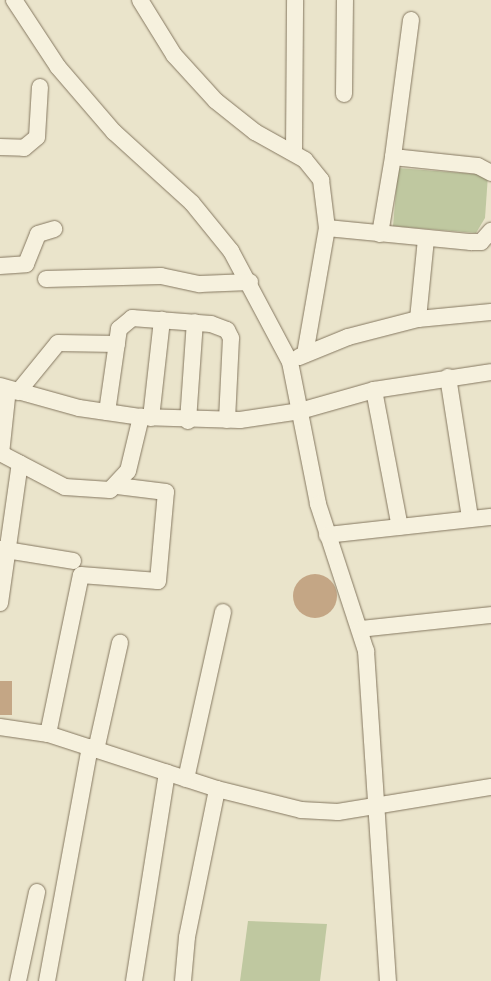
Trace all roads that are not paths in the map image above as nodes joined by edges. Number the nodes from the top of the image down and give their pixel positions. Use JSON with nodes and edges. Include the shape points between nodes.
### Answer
{"nodes":[{"id":1,"x":14,"y":0,"type":"edge"},
{"id":2,"x":140,"y":0,"type":"edge"},
{"id":3,"x":295,"y":0,"type":"edge"},
{"id":4,"x":344,"y":0,"type":"edge"},
{"id":5,"x":411,"y":20,"type":"dead end"},
{"id":6,"x":40,"y":87,"type":"dead end"},
{"id":7,"x":344,"y":94,"type":"dead end"},
{"id":8,"x":0,"y":147,"type":"edge"},
{"id":9,"x":294,"y":153,"type":"junction"},
{"id":10,"x":393,"y":157,"type":"junction"},
{"id":11,"x":491,"y":173,"type":"edge"},
{"id":12,"x":327,"y":228,"type":"junction"},
{"id":13,"x":54,"y":229,"type":"dead end"},
{"id":14,"x":491,"y":231,"type":"edge"},
{"id":15,"x":380,"y":234,"type":"junction"},
{"id":16,"x":426,"y":238,"type":"junction"},
{"id":17,"x":0,"y":266,"type":"edge"},
{"id":18,"x":46,"y":279,"type":"dead end"},
{"id":19,"x":250,"y":282,"type":"junction"},
{"id":20,"x":491,"y":312,"type":"edge"},
{"id":21,"x":418,"y":319,"type":"junction"},
{"id":22,"x":162,"y":320,"type":"junction"},
{"id":23,"x":195,"y":322,"type":"junction"},
{"id":24,"x":117,"y":344,"type":"junction"},
{"id":25,"x":305,"y":354,"type":"junction"},
{"id":26,"x":290,"y":362,"type":"junction"},
{"id":27,"x":491,"y":372,"type":"edge"},
{"id":28,"x":448,"y":377,"type":"junction"},
{"id":29,"x":9,"y":389,"type":"edge"},
{"id":30,"x":374,"y":390,"type":"junction"},
{"id":31,"x":300,"y":411,"type":"junction"},
{"id":32,"x":107,"y":412,"type":"junction"},
{"id":33,"x":146,"y":417,"type":"junction"},
{"id":34,"x":227,"y":420,"type":"junction"},
{"id":35,"x":188,"y":421,"type":"junction"},
{"id":36,"x":1,"y":454,"type":"edge"},
{"id":37,"x":20,"y":463,"type":"junction"},
{"id":38,"x":117,"y":486,"type":"junction"},
{"id":39,"x":491,"y":517,"type":"edge"},
{"id":40,"x":470,"y":518,"type":"junction"},
{"id":41,"x":400,"y":527,"type":"junction"},
{"id":42,"x":327,"y":535,"type":"junction"},
{"id":43,"x":3,"y":549,"type":"edge"},
{"id":44,"x":73,"y":561,"type":"dead end"},
{"id":45,"x":1,"y":580,"type":"edge"},
{"id":46,"x":0,"y":603,"type":"edge"},
{"id":47,"x":222,"y":612,"type":"dead end"},
{"id":48,"x":491,"y":615,"type":"edge"},
{"id":49,"x":360,"y":629,"type":"junction"},
{"id":50,"x":120,"y":643,"type":"dead end"},
{"id":51,"x":0,"y":727,"type":"edge"},
{"id":52,"x":48,"y":734,"type":"junction"},
{"id":53,"x":93,"y":748,"type":"junction"},
{"id":54,"x":166,"y":773,"type":"junction"},
{"id":55,"x":186,"y":779,"type":"junction"},
{"id":56,"x":491,"y":787,"type":"edge"},
{"id":57,"x":217,"y":789,"type":"junction"},
{"id":58,"x":374,"y":808,"type":"junction"},
{"id":59,"x":37,"y":892,"type":"dead end"},
{"id":60,"x":18,"y":981,"type":"edge"},
{"id":61,"x":47,"y":981,"type":"edge"},
{"id":62,"x":134,"y":981,"type":"edge"},
{"id":63,"x":183,"y":981,"type":"edge"},
{"id":64,"x":388,"y":981,"type":"edge"}],
"edges":[{"from":1,"to":19,"type":"street","via":[[58,67],[114,132],[192,203]]},
{"from":2,"to":9,"type":"street","via":[[165,42],[202,87],[239,120]]},
{"from":3,"to":9,"type":"street"},
{"from":4,"to":7,"type":"street"},
{"from":5,"to":10,"type":"street"},
{"from":6,"to":8,"type":"street","via":[[37,137],[24,148]]},
{"from":9,"to":12,"type":"street","via":[[315,169],[322,180]]},
{"from":10,"to":11,"type":"street","via":[[478,166]]},
{"from":10,"to":15,"type":"street"},
{"from":12,"to":15,"type":"street"},
{"from":12,"to":25,"type":"street"},
{"from":13,"to":17,"type":"street","via":[[38,234],[26,264]]},
{"from":14,"to":16,"type":"street","via":[[482,242]]},
{"from":15,"to":16,"type":"street"},
{"from":16,"to":21,"type":"street"},
{"from":18,"to":19,"type":"street","via":[[161,276],[200,284]]},
{"from":19,"to":26,"type":"street"},
{"from":20,"to":21,"type":"street"},
{"from":21,"to":25,"type":"street"},
{"from":22,"to":23,"type":"street"},
{"from":22,"to":24,"type":"street","via":[[126,318],[119,328]]},
{"from":22,"to":33,"type":"street"},
{"from":23,"to":34,"type":"street","via":[[223,325],[231,338]]},
{"from":23,"to":35,"type":"street"},
{"from":24,"to":29,"type":"street","via":[[58,343]]},
{"from":24,"to":32,"type":"street"},
{"from":25,"to":26,"type":"street"},
{"from":26,"to":31,"type":"street"},
{"from":27,"to":28,"type":"street"},
{"from":28,"to":30,"type":"street"},
{"from":28,"to":40,"type":"street"},
{"from":29,"to":32,"type":"street"},
{"from":29,"to":36,"type":"street"},
{"from":30,"to":31,"type":"street"},
{"from":30,"to":41,"type":"street"},
{"from":31,"to":34,"type":"street"},
{"from":31,"to":42,"type":"street"},
{"from":32,"to":33,"type":"street"},
{"from":33,"to":35,"type":"street"},
{"from":33,"to":38,"type":"street","via":[[128,471]]},
{"from":34,"to":35,"type":"street"},
{"from":36,"to":37,"type":"street"},
{"from":37,"to":38,"type":"street","via":[[50,481],[81,492],[104,491]]},
{"from":37,"to":43,"type":"street"},
{"from":38,"to":52,"type":"street","via":[[166,492],[158,581],[81,575]]},
{"from":39,"to":40,"type":"street"},
{"from":40,"to":41,"type":"street"},
{"from":41,"to":42,"type":"street"},
{"from":42,"to":49,"type":"street"},
{"from":43,"to":44,"type":"street"},
{"from":43,"to":45,"type":"street"},
{"from":45,"to":46,"type":"street"},
{"from":47,"to":55,"type":"street"},
{"from":48,"to":49,"type":"street"},
{"from":49,"to":58,"type":"street","via":[[369,670]]},
{"from":50,"to":53,"type":"street"},
{"from":51,"to":52,"type":"street"},
{"from":52,"to":53,"type":"street"},
{"from":53,"to":54,"type":"street"},
{"from":53,"to":61,"type":"street"},
{"from":54,"to":55,"type":"street"},
{"from":54,"to":62,"type":"street"},
{"from":55,"to":57,"type":"street"},
{"from":56,"to":58,"type":"street"},
{"from":57,"to":58,"type":"street","via":[[301,810]]},
{"from":57,"to":63,"type":"street","via":[[187,937]]},
{"from":58,"to":64,"type":"street"},
{"from":59,"to":60,"type":"street"}]}
